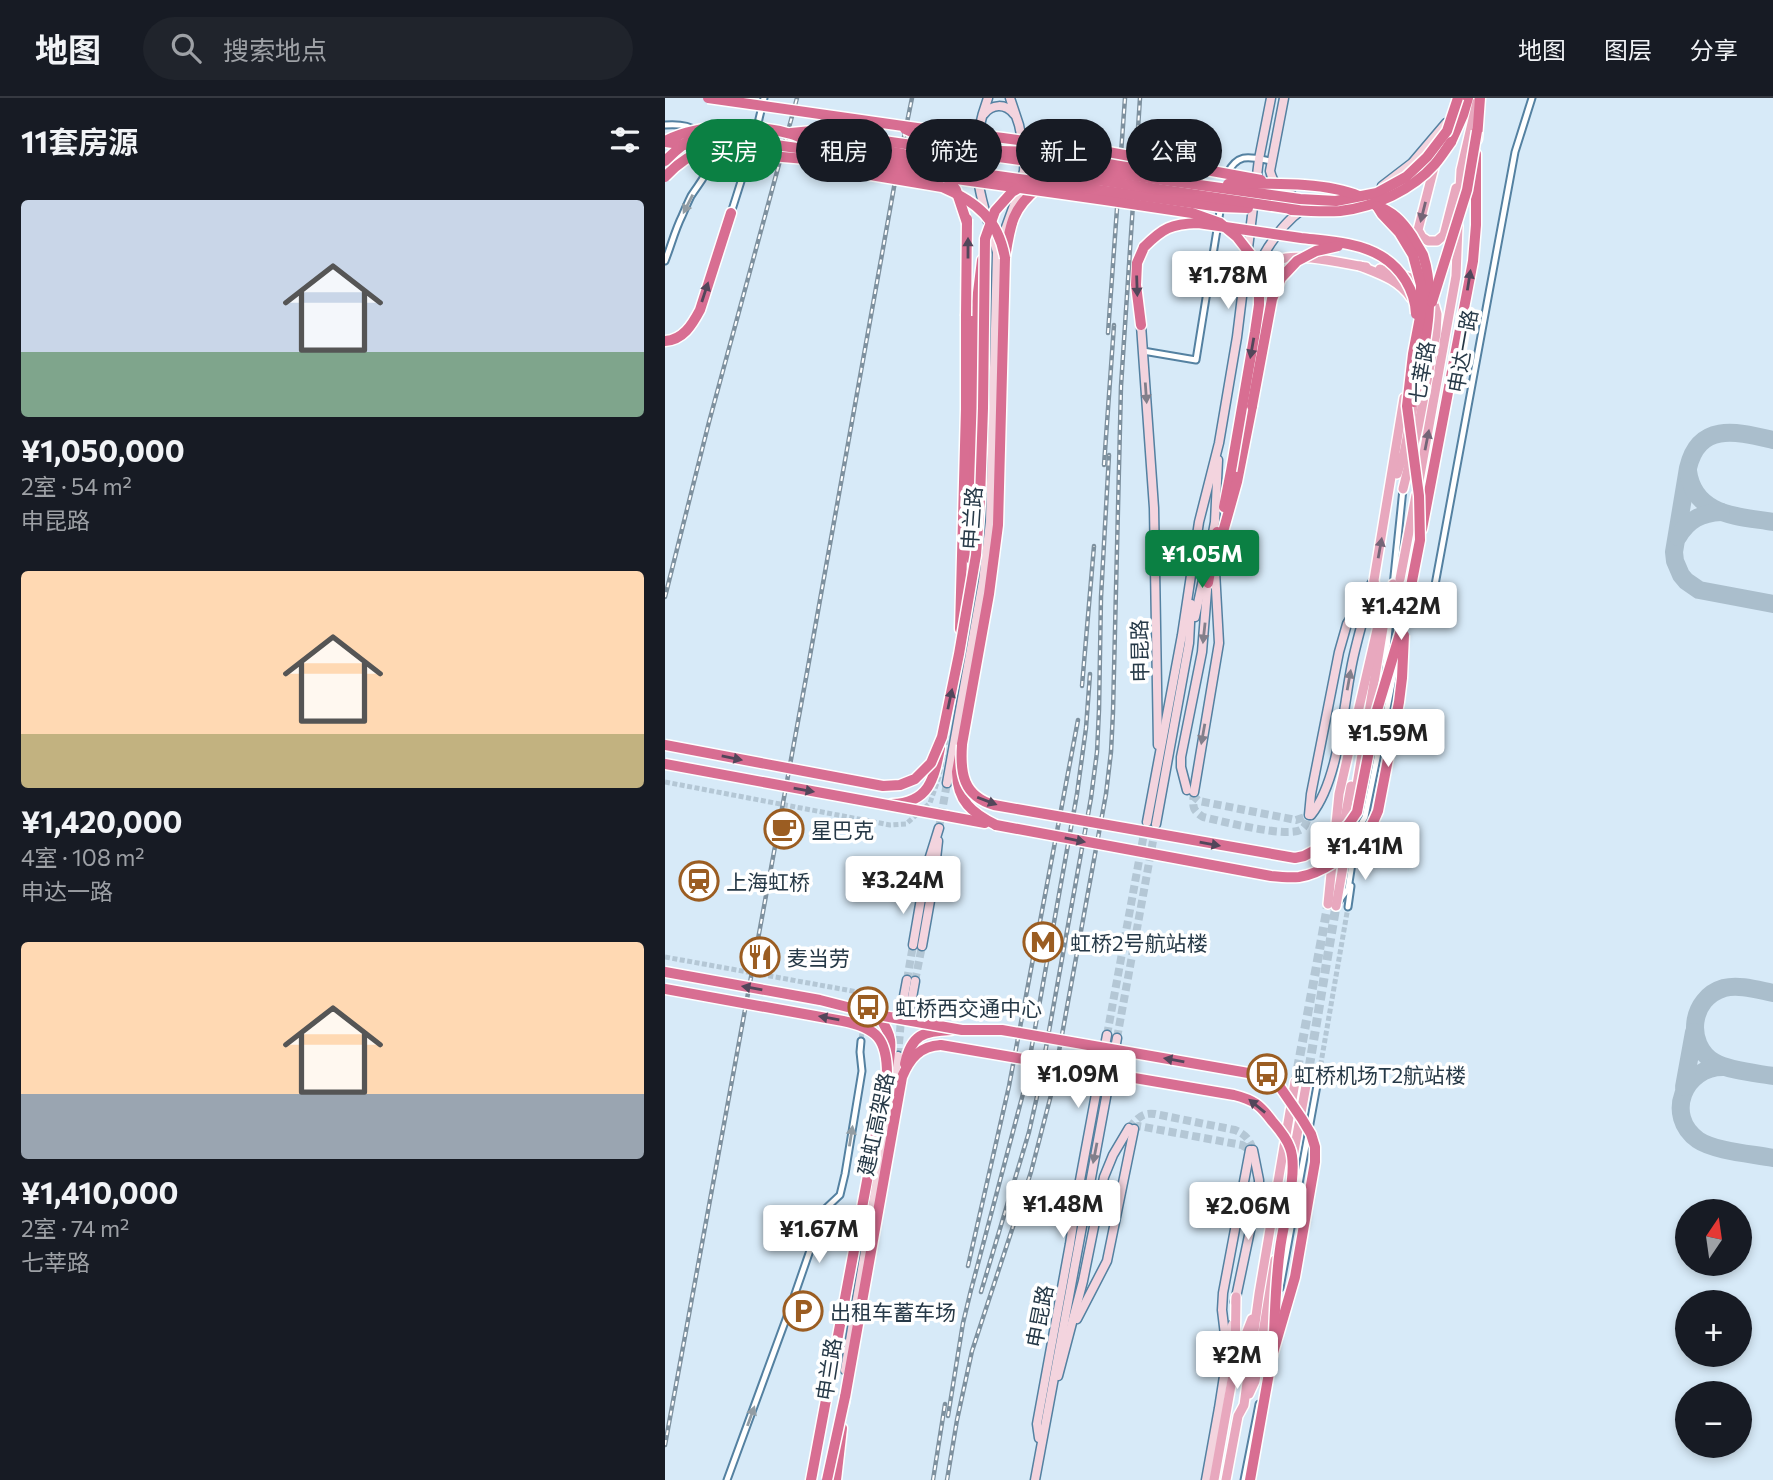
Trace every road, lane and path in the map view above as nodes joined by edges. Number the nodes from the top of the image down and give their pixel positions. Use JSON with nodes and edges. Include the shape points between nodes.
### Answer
{"nodes":[{"id":1,"x":708,"y":98,"type":"edge"},
{"id":2,"x":764,"y":98,"type":"edge"},
{"id":3,"x":988,"y":98,"type":"edge"},
{"id":4,"x":1010,"y":98,"type":"edge"},
{"id":5,"x":1271,"y":98,"type":"edge"},
{"id":6,"x":1284,"y":98,"type":"edge"},
{"id":7,"x":1456,"y":98,"type":"edge"},
{"id":8,"x":1468,"y":98,"type":"edge"},
{"id":9,"x":1479,"y":98,"type":"edge"},
{"id":10,"x":1532,"y":98,"type":"edge"},
{"id":11,"x":1016,"y":116,"type":"junction"},
{"id":12,"x":864,"y":119,"type":"edge"},
{"id":13,"x":980,"y":119,"type":"edge"},
{"id":14,"x":981,"y":119,"type":"edge"},
{"id":15,"x":1446,"y":123,"type":"junction"},
{"id":16,"x":892,"y":124,"type":"edge"},
{"id":17,"x":665,"y":125,"type":"edge"},
{"id":18,"x":892,"y":125,"type":"edge"},
{"id":19,"x":1477,"y":131,"type":"junction"},
{"id":20,"x":686,"y":132,"type":"edge"},
{"id":21,"x":782,"y":133,"type":"edge"},
{"id":22,"x":791,"y":134,"type":"junction"},
{"id":23,"x":665,"y":142,"type":"edge"},
{"id":24,"x":686,"y":143,"type":"edge"},
{"id":25,"x":906,"y":144,"type":"edge"},
{"id":26,"x":686,"y":145,"type":"edge"},
{"id":27,"x":1002,"y":151,"type":"edge"},
{"id":28,"x":782,"y":157,"type":"edge"},
{"id":29,"x":1259,"y":159,"type":"junction"},
{"id":30,"x":782,"y":160,"type":"edge"},
{"id":31,"x":665,"y":161,"type":"edge"},
{"id":32,"x":1271,"y":161,"type":"junction"},
{"id":33,"x":1461,"y":170,"type":"junction"},
{"id":34,"x":1112,"y":172,"type":"edge"},
{"id":35,"x":665,"y":177,"type":"edge"},
{"id":36,"x":979,"y":182,"type":"edge"},
{"id":37,"x":1052,"y":182,"type":"edge"},
{"id":38,"x":1282,"y":184,"type":"junction"},
{"id":39,"x":1018,"y":194,"type":"junction"},
{"id":40,"x":982,"y":198,"type":"junction"},
{"id":41,"x":1333,"y":202,"type":"junction"},
{"id":42,"x":1377,"y":206,"type":"junction"},
{"id":43,"x":1297,"y":210,"type":"junction"},
{"id":44,"x":731,"y":213,"type":"joint"},
{"id":45,"x":967,"y":223,"type":"junction"},
{"id":46,"x":985,"y":239,"type":"junction"},
{"id":47,"x":1346,"y":245,"type":"junction"},
{"id":48,"x":1001,"y":255,"type":"junction"},
{"id":49,"x":665,"y":261,"type":"edge"},
{"id":50,"x":1360,"y":266,"type":"junction"},
{"id":51,"x":968,"y":274,"type":"junction"},
{"id":52,"x":1248,"y":291,"type":"junction"},
{"id":53,"x":1429,"y":313,"type":"junction"},
{"id":54,"x":975,"y":317,"type":"junction"},
{"id":55,"x":1141,"y":325,"type":"joint"},
{"id":56,"x":1417,"y":332,"type":"junction"},
{"id":57,"x":1237,"y":337,"type":"junction"},
{"id":58,"x":665,"y":341,"type":"edge"},
{"id":59,"x":1143,"y":351,"type":"junction"},
{"id":60,"x":1414,"y":402,"type":"joint"},
{"id":61,"x":1219,"y":443,"type":"junction"},
{"id":62,"x":1404,"y":453,"type":"junction"},
{"id":63,"x":1403,"y":489,"type":"junction"},
{"id":64,"x":1389,"y":499,"type":"junction"},
{"id":65,"x":1222,"y":515,"type":"junction"},
{"id":66,"x":1221,"y":539,"type":"junction"},
{"id":67,"x":1420,"y":540,"type":"junction"},
{"id":68,"x":971,"y":559,"type":"dead end"},
{"id":69,"x":1207,"y":566,"type":"junction"},
{"id":70,"x":1189,"y":580,"type":"junction"},
{"id":71,"x":1374,"y":580,"type":"junction"},
{"id":72,"x":1397,"y":582,"type":"junction"},
{"id":73,"x":1208,"y":583,"type":"junction"},
{"id":74,"x":1392,"y":598,"type":"junction"},
{"id":75,"x":1408,"y":613,"type":"junction"},
{"id":76,"x":1189,"y":643,"type":"junction"},
{"id":77,"x":959,"y":654,"type":"junction"},
{"id":78,"x":1383,"y":687,"type":"junction"},
{"id":79,"x":1391,"y":688,"type":"junction"},
{"id":80,"x":1367,"y":708,"type":"dead end"},
{"id":81,"x":942,"y":737,"type":"junction"},
{"id":82,"x":962,"y":745,"type":"junction"},
{"id":83,"x":665,"y":746,"type":"edge"},
{"id":84,"x":665,"y":764,"type":"edge"},
{"id":85,"x":947,"y":783,"type":"tunnel mouth"},
{"id":86,"x":1366,"y":797,"type":"tunnel mouth"},
{"id":87,"x":884,"y":804,"type":"junction"},
{"id":88,"x":1149,"y":809,"type":"junction"},
{"id":89,"x":996,"y":825,"type":"junction"},
{"id":90,"x":939,"y":828,"type":"tunnel mouth"},
{"id":91,"x":1356,"y":852,"type":"tunnel mouth"},
{"id":92,"x":932,"y":860,"type":"tunnel mouth"},
{"id":93,"x":926,"y":894,"type":"tunnel mouth"},
{"id":94,"x":1332,"y":905,"type":"junction"},
{"id":95,"x":1348,"y":907,"type":"tunnel mouth"},
{"id":96,"x":918,"y":945,"type":"tunnel mouth"},
{"id":97,"x":665,"y":972,"type":"edge"},
{"id":98,"x":911,"y":980,"type":"tunnel mouth"},
{"id":99,"x":665,"y":989,"type":"edge"},
{"id":100,"x":906,"y":1008,"type":"tunnel mouth"},
{"id":101,"x":878,"y":1015,"type":"junction"},
{"id":102,"x":962,"y":1030,"type":"junction"},
{"id":103,"x":1107,"y":1035,"type":"tunnel mouth"},
{"id":104,"x":1117,"y":1038,"type":"tunnel mouth"},
{"id":105,"x":862,"y":1041,"type":"tunnel mouth"},
{"id":106,"x":898,"y":1056,"type":"tunnel mouth"},
{"id":107,"x":887,"y":1074,"type":"junction"},
{"id":108,"x":902,"y":1077,"type":"junction"},
{"id":109,"x":1307,"y":1080,"type":"tunnel mouth"},
{"id":110,"x":1318,"y":1080,"type":"tunnel mouth"},
{"id":111,"x":1295,"y":1082,"type":"tunnel mouth"},
{"id":112,"x":1078,"y":1191,"type":"junction"},
{"id":113,"x":1081,"y":1225,"type":"junction"},
{"id":114,"x":1259,"y":1294,"type":"junction"},
{"id":115,"x":1236,"y":1297,"type":"joint"},
{"id":116,"x":1069,"y":1336,"type":"junction"},
{"id":117,"x":1272,"y":1356,"type":"junction"},
{"id":118,"x":1231,"y":1364,"type":"junction"},
{"id":119,"x":1230,"y":1392,"type":"junction"},
{"id":120,"x":845,"y":1397,"type":"junction"},
{"id":121,"x":1244,"y":1405,"type":"junction"},
{"id":122,"x":1044,"y":1426,"type":"junction"},
{"id":123,"x":1040,"y":1448,"type":"junction"},
{"id":124,"x":1231,"y":1458,"type":"junction"},
{"id":125,"x":727,"y":1480,"type":"edge"},
{"id":126,"x":811,"y":1480,"type":"edge"},
{"id":127,"x":827,"y":1480,"type":"edge"},
{"id":128,"x":836,"y":1480,"type":"edge"},
{"id":129,"x":1035,"y":1480,"type":"edge"},
{"id":130,"x":1206,"y":1480,"type":"edge"},
{"id":131,"x":1214,"y":1480,"type":"edge"},
{"id":132,"x":1226,"y":1480,"type":"edge"},
{"id":133,"x":1244,"y":1480,"type":"edge"},
{"id":134,"x":1250,"y":1480,"type":"edge"}],
"edges":[{"from":1,"to":12,"type":"highway","bridge":true},
{"from":2,"to":44,"type":"street"},
{"from":3,"to":13,"type":"main road","name":"申兰路"},
{"from":4,"to":11,"type":"main road","name":"申兰路"},
{"from":5,"to":29,"type":"main road","name":"申昆路"},
{"from":6,"to":32,"type":"main road"},
{"from":7,"to":15,"type":"main road","name":"七莘路"},
{"from":7,"to":34,"type":"highway","bridge":true,"via":[[1447,131],[1427,157],[1406,177],[1377,193],[1336,201],[1300,199]]},
{"from":8,"to":43,"type":"highway","bridge":true,"via":[[1451,142],[1418,180],[1391,197],[1364,206],[1339,211]]},
{"from":9,"to":19,"type":"highway"},
{"from":9,"to":33,"type":"main road","name":"七莘路"},
{"from":10,"to":75,"type":"street","name":"申达一路","via":[[1515,152],[1430,612]]},
{"from":11,"to":14,"type":"main road","via":[[1002,106],[985,111]]},
{"from":11,"to":39,"type":"main road","name":"申兰路","via":[[1025,154]]},
{"from":15,"to":33,"type":"main road","name":"七莘路","one_way":true,"via":[[1418,230],[1428,241],[1444,235]]},
{"from":15,"to":41,"type":"main road","via":[[1412,163],[1383,185],[1356,198]]},
{"from":16,"to":38,"type":"highway","bridge":true,"via":[[1106,152]]},
{"from":17,"to":49,"type":"street","one_way":true,"via":[[684,124],[701,134],[711,159]]},
{"from":18,"to":45,"type":"highway","bridge":true,"via":[[920,136],[947,155],[962,177]]},
{"from":19,"to":53,"type":"highway","bridge":true,"via":[[1467,191]]},
{"from":67,"to":19,"type":"highway","one_way":true,"bridge":true,"via":[[1473,261]]},
{"from":20,"to":23,"type":"highway","bridge":true},
{"from":21,"to":22,"type":"highway","bridge":true},
{"from":22,"to":25,"type":"highway","bridge":true,"via":[[812,131]]},
{"from":22,"to":45,"type":"highway","bridge":true,"via":[[809,141],[899,153],[934,165],[956,190]]},
{"from":23,"to":26,"type":"highway","bridge":true},
{"from":24,"to":31,"type":"highway","bridge":true},
{"from":27,"to":38,"type":"highway","bridge":true,"via":[[1036,152],[1228,184]]},
{"from":28,"to":65,"type":"highway","one_way":true,"bridge":true,"via":[[1192,213],[1220,223],[1251,255],[1259,279],[1255,332]]},
{"from":29,"to":32,"type":"street"},
{"from":29,"to":57,"type":"main road","name":"申昆路"},
{"from":29,"to":59,"type":"street","via":[[1247,156],[1238,161],[1223,185],[1196,359]]},
{"from":30,"to":48,"type":"highway","bridge":true,"via":[[942,187],[961,195],[979,208],[997,233]]},
{"from":32,"to":41,"type":"main road","via":[[1273,181],[1284,193]]},
{"from":72,"to":33,"type":"main road","name":"七莘路","one_way":true,"via":[[1456,276]]},
{"from":35,"to":43,"type":"highway","bridge":true,"via":[[697,152],[733,143],[761,143],[1221,207]]},
{"from":36,"to":40,"type":"main road","name":"申兰路"},
{"from":37,"to":48,"type":"highway","bridge":true,"via":[[1020,204]]},
{"from":38,"to":42,"type":"highway","bridge":true,"via":[[1356,194]]},
{"from":39,"to":40,"type":"main road","via":[[1000,206]]},
{"from":39,"to":48,"type":"main road","name":"申兰路"},
{"from":40,"to":48,"type":"main road","name":"申兰路"},
{"from":41,"to":52,"type":"main road","via":[[1308,207],[1290,221],[1270,244]]},
{"from":42,"to":53,"type":"highway","bridge":true,"via":[[1388,209],[1404,224],[1422,253]]},
{"from":42,"to":56,"type":"highway","bridge":true,"via":[[1413,255],[1421,285]]},
{"from":43,"to":46,"type":"highway","bridge":true,"via":[[1056,176],[1031,180],[1011,192],[995,211]]},
{"from":58,"to":44,"type":"highway","one_way":true,"via":[[681,337],[693,324]]},
{"from":51,"to":45,"type":"highway","one_way":true,"bridge":true},
{"from":46,"to":54,"type":"highway","bridge":true},
{"from":46,"to":77,"type":"highway","bridge":true,"via":[[980,499],[976,555]]},
{"from":47,"to":55,"type":"highway","one_way":true,"bridge":true,"via":[[1178,224],[1158,233],[1137,263]]},
{"from":47,"to":56,"type":"highway","bridge":true,"via":[[1380,255],[1397,268],[1416,305]]},
{"from":47,"to":66,"type":"highway","bridge":true,"via":[[1316,251],[1297,261],[1281,278],[1272,299],[1237,482]]},
{"from":48,"to":82,"type":"highway","via":[[998,525]]},
{"from":48,"to":85,"type":"main road","name":"申兰路","via":[[990,522]]},
{"from":50,"to":52,"type":"main road","via":[[1296,256],[1280,260]]},
{"from":50,"to":63,"type":"main road","via":[[1386,270],[1422,285],[1437,314]]},
{"from":50,"to":64,"type":"main road","via":[[1402,288],[1411,296],[1415,310],[1416,331]]},
{"from":51,"to":54,"type":"highway","bridge":true},
{"from":51,"to":77,"type":"highway","bridge":true},
{"from":52,"to":57,"type":"main road"},
{"from":53,"to":60,"type":"highway","bridge":true},
{"from":54,"to":68,"type":"highway"},
{"from":55,"to":59,"type":"main road","name":"申昆路"},
{"from":56,"to":67,"type":"highway","bridge":true,"via":[[1407,406]]},
{"from":57,"to":61,"type":"main road","name":"申昆路"},
{"from":59,"to":88,"type":"main road","name":"申昆路","one_way":true,"via":[[1154,508],[1158,744]]},
{"from":60,"to":62,"type":"main road"},
{"from":61,"to":69,"type":"main road","name":"申昆路","via":[[1215,522]]},
{"from":61,"to":70,"type":"main road","name":"申昆路"},
{"from":62,"to":63,"type":"main road"},
{"from":62,"to":64,"type":"main road"},
{"from":63,"to":72,"type":"street"},
{"from":71,"to":64,"type":"main road","one_way":true},
{"from":65,"to":66,"type":"highway"},
{"from":65,"to":73,"type":"highway"},
{"from":66,"to":73,"type":"main road","name":"申昆路","via":[[1215,571],[1219,643],[1190,791],[1181,757],[1202,652]]},
{"from":67,"to":75,"type":"highway","bridge":true},
{"from":69,"to":73,"type":"main road","name":"申昆路"},
{"from":69,"to":76,"type":"main road"},
{"from":70,"to":76,"type":"main road","name":"申昆路"},
{"from":70,"to":88,"type":"main road","name":"申昆路"},
{"from":71,"to":71,"type":"main road","one_way":true,"via":[[1347,624],[1339,652],[1310,815],[1327,788]]},
{"from":71,"to":94,"type":"main road","via":[[1380,617],[1339,794]]},
{"from":72,"to":74,"type":"street"},
{"from":72,"to":94,"type":"main road","name":"七莘路","via":[[1383,628]]},
{"from":74,"to":75,"type":"street"},
{"from":74,"to":78,"type":"street"},
{"from":75,"to":79,"type":"street","via":[[1399,615]]},
{"from":82,"to":75,"type":"highway","one_way":true,"bridge":true,"via":[[968,788],[982,801],[1275,855],[1304,856],[1337,835],[1357,812],[1377,710]]},
{"from":89,"to":75,"type":"highway","one_way":true,"bridge":true,"via":[[1271,876],[1300,877],[1319,871],[1359,843],[1378,811],[1402,678]]},
{"from":76,"to":88,"type":"main road","name":"申昆路","via":[[1151,823]]},
{"from":81,"to":77,"type":"highway","one_way":true,"bridge":true},
{"from":78,"to":79,"type":"street"},
{"from":78,"to":86,"type":"street"},
{"from":79,"to":94,"type":"street","via":[[1348,889]]},
{"from":80,"to":94,"type":"main road"},
{"from":83,"to":81,"type":"highway","one_way":true,"bridge":true,"via":[[891,786],[924,772]]},
{"from":81,"to":87,"type":"highway","bridge":true,"via":[[926,790],[906,803]]},
{"from":82,"to":89,"type":"highway","bridge":true,"via":[[957,772],[960,793],[968,807]]},
{"from":84,"to":87,"type":"highway","one_way":true,"bridge":true},
{"from":87,"to":89,"type":"highway","bridge":true},
{"from":90,"to":92,"type":"main road"},
{"from":91,"to":95,"type":"street"},
{"from":93,"to":96,"type":"main road"},
{"from":101,"to":97,"type":"highway","one_way":true,"bridge":true},
{"from":98,"to":100,"type":"main road"},
{"from":107,"to":99,"type":"highway","one_way":true,"bridge":true,"via":[[884,1045],[866,1027]]},
{"from":101,"to":102,"type":"highway","bridge":true},
{"from":101,"to":107,"type":"highway","bridge":true,"via":[[890,1034]]},
{"from":102,"to":108,"type":"highway","bridge":true,"via":[[938,1030],[917,1037],[909,1047]]},
{"from":117,"to":102,"type":"highway","one_way":true,"bridge":true,"via":[[1295,1277],[1315,1162],[1311,1134],[1280,1087],[1254,1074],[1002,1030]]},
{"from":103,"to":112,"type":"main road","name":"申昆路"},
{"from":104,"to":113,"type":"main road","name":"申昆路","one_way":true},
{"from":125,"to":105,"type":"street","one_way":true,"via":[[824,1210],[840,1195],[862,1071]]},
{"from":106,"to":127,"type":"main road","name":"申兰路"},
{"from":107,"to":126,"type":"highway"},
{"from":117,"to":108,"type":"highway","name":"建虹高架路","one_way":true,"bridge":true,"via":[[1293,1157],[1286,1140],[1257,1103],[1234,1095],[941,1045],[918,1052]]},
{"from":108,"to":120,"type":"highway","name":"建虹高架路"},
{"from":109,"to":121,"type":"main road","via":[[1255,1381]]},
{"from":110,"to":133,"type":"street"},
{"from":111,"to":114,"type":"main road"},
{"from":112,"to":113,"type":"main road","name":"申昆路"},
{"from":112,"to":123,"type":"main road","name":"申昆路","via":[[1037,1424]]},
{"from":113,"to":122,"type":"main road","name":"申昆路"},
{"from":114,"to":118,"type":"main road"},
{"from":114,"to":121,"type":"main road"},
{"from":115,"to":118,"type":"main road"},
{"from":115,"to":118,"type":"main road","via":[[1259,1188],[1252,1150],[1223,1293]]},
{"from":116,"to":116,"type":"main road","via":[[1104,1177],[1112,1155],[1131,1128],[1107,1261]]},
{"from":116,"to":122,"type":"main road"},
{"from":117,"to":134,"type":"highway"},
{"from":118,"to":119,"type":"main road"},
{"from":118,"to":130,"type":"main road"},
{"from":119,"to":124,"type":"main road"},
{"from":119,"to":131,"type":"main road"},
{"from":120,"to":127,"type":"highway","bridge":true},
{"from":120,"to":128,"type":"highway","bridge":true},
{"from":121,"to":124,"type":"main road"},
{"from":122,"to":123,"type":"main road","name":"申昆路"},
{"from":123,"to":129,"type":"main road","name":"申昆路"},
{"from":124,"to":132,"type":"main road"}]}
